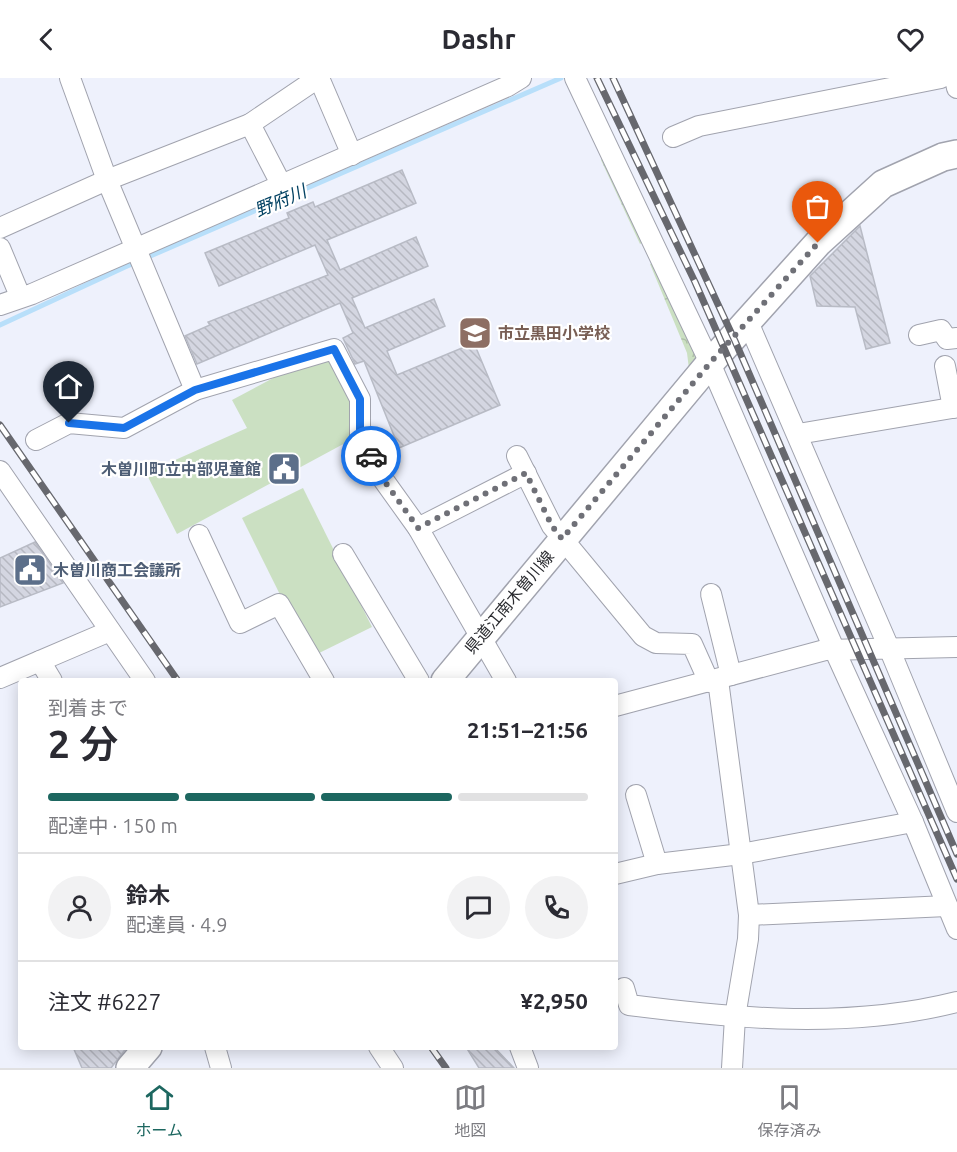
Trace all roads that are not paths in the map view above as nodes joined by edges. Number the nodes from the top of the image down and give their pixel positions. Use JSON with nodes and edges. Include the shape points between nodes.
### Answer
{"nodes":[{"id":1,"x":70,"y":78,"type":"edge"},
{"id":2,"x":319,"y":78,"type":"edge"},
{"id":3,"x":521,"y":78,"type":"edge"},
{"id":4,"x":941,"y":78,"type":"edge"},
{"id":5,"x":955,"y":78,"type":"edge"},
{"id":6,"x":576,"y":79,"type":"edge"},
{"id":7,"x":957,"y":88,"type":"edge"},
{"id":8,"x":250,"y":124,"type":"junction"},
{"id":9,"x":673,"y":137,"type":"dead end"},
{"id":10,"x":957,"y":154,"type":"edge"},
{"id":11,"x":352,"y":155,"type":"junction"},
{"id":12,"x":107,"y":180,"type":"junction"},
{"id":13,"x":281,"y":184,"type":"junction"},
{"id":14,"x":0,"y":228,"type":"edge"},
{"id":15,"x":0,"y":248,"type":"edge"},
{"id":16,"x":140,"y":257,"type":"junction"},
{"id":17,"x":20,"y":296,"type":"junction"},
{"id":18,"x":0,"y":304,"type":"edge"},
{"id":19,"x":748,"y":322,"type":"junction"},
{"id":20,"x":919,"y":335,"type":"dead end"},
{"id":21,"x":957,"y":338,"type":"edge"},
{"id":22,"x":710,"y":363,"type":"junction"},
{"id":23,"x":945,"y":366,"type":"dead end"},
{"id":24,"x":195,"y":390,"type":"junction"},
{"id":25,"x":955,"y":408,"type":"edge"},
{"id":26,"x":798,"y":434,"type":"junction"},
{"id":27,"x":36,"y":440,"type":"dead end"},
{"id":28,"x":0,"y":471,"type":"edge"},
{"id":29,"x":418,"y":528,"type":"junction"},
{"id":30,"x":199,"y":535,"type":"dead end"},
{"id":31,"x":562,"y":539,"type":"junction"},
{"id":32,"x":343,"y":554,"type":"dead end"},
{"id":33,"x":711,"y":594,"type":"dead end"},
{"id":34,"x":110,"y":631,"type":"junction"},
{"id":35,"x":481,"y":636,"type":"junction"},
{"id":36,"x":957,"y":647,"type":"edge"},
{"id":37,"x":890,"y":648,"type":"junction"},
{"id":38,"x":835,"y":651,"type":"junction"},
{"id":39,"x":40,"y":661,"type":"junction"},
{"id":40,"x":0,"y":678,"type":"edge"},
{"id":41,"x":50,"y":678,"type":"edge"},
{"id":42,"x":143,"y":678,"type":"edge"},
{"id":43,"x":322,"y":678,"type":"edge"},
{"id":44,"x":417,"y":678,"type":"edge"},
{"id":45,"x":447,"y":678,"type":"edge"},
{"id":46,"x":504,"y":678,"type":"edge"},
{"id":47,"x":719,"y":679,"type":"junction"},
{"id":48,"x":618,"y":705,"type":"edge"},
{"id":49,"x":636,"y":795,"type":"dead end"},
{"id":50,"x":957,"y":812,"type":"edge"},
{"id":51,"x":913,"y":822,"type":"junction"},
{"id":52,"x":741,"y":854,"type":"junction"},
{"id":53,"x":657,"y":864,"type":"junction"},
{"id":54,"x":618,"y":873,"type":"edge"},
{"id":55,"x":947,"y":906,"type":"junction"},
{"id":56,"x":749,"y":915,"type":"junction"},
{"id":57,"x":957,"y":929,"type":"edge"},
{"id":58,"x":624,"y":988,"type":"dead end"},
{"id":59,"x":957,"y":1002,"type":"edge"},
{"id":60,"x":735,"y":1017,"type":"junction"},
{"id":61,"x":216,"y":1050,"type":"edge"},
{"id":62,"x":381,"y":1050,"type":"edge"},
{"id":63,"x":521,"y":1050,"type":"edge"},
{"id":64,"x":221,"y":1068,"type":"edge"},
{"id":65,"x":393,"y":1068,"type":"edge"},
{"id":66,"x":528,"y":1068,"type":"edge"},
{"id":67,"x":732,"y":1068,"type":"edge"}],
"edges":[{"from":1,"to":12,"type":"street"},
{"from":2,"to":8,"type":"street"},
{"from":2,"to":11,"type":"street"},
{"from":3,"to":11,"type":"street"},
{"from":4,"to":9,"type":"street","via":[[699,126]]},
{"from":5,"to":7,"type":"street"},
{"from":6,"to":22,"type":"street"},
{"from":8,"to":12,"type":"street"},
{"from":8,"to":13,"type":"street"},
{"from":10,"to":19,"type":"main road","name":"県道江南木曽川線","via":[[899,175],[859,203]]},
{"from":11,"to":13,"type":"street"},
{"from":12,"to":14,"type":"street"},
{"from":12,"to":16,"type":"street"},
{"from":13,"to":16,"type":"street"},
{"from":15,"to":17,"type":"street"},
{"from":16,"to":17,"type":"street"},
{"from":16,"to":24,"type":"street"},
{"from":17,"to":18,"type":"street"},
{"from":19,"to":22,"type":"main road","name":"県道江南木曽川線"},
{"from":19,"to":26,"type":"street"},
{"from":20,"to":21,"type":"street","via":[[941,330],[947,339]]},
{"from":22,"to":31,"type":"main road","name":"県道江南木曽川線"},
{"from":22,"to":38,"type":"street"},
{"from":23,"to":25,"type":"street"},
{"from":24,"to":27,"type":"street","via":[[124,428],[69,423]]},
{"from":24,"to":29,"type":"street","via":[[334,349],[360,399],[360,435],[380,475]]},
{"from":25,"to":26,"type":"street"},
{"from":26,"to":37,"type":"street"},
{"from":28,"to":34,"type":"street"},
{"from":29,"to":31,"type":"street","via":[[522,465]]},
{"from":29,"to":35,"type":"street"},
{"from":30,"to":43,"type":"street","via":[[240,623],[279,604]]},
{"from":31,"to":35,"type":"main road","name":"県道江南木曽川線"},
{"from":31,"to":47,"type":"street","via":[[643,636],[656,643],[692,644]]},
{"from":32,"to":44,"type":"street"},
{"from":33,"to":47,"type":"street"},
{"from":34,"to":39,"type":"street"},
{"from":34,"to":42,"type":"street"},
{"from":35,"to":45,"type":"main road","name":"県道江南木曽川線"},
{"from":35,"to":46,"type":"street"},
{"from":36,"to":37,"type":"street"},
{"from":37,"to":38,"type":"street"},
{"from":37,"to":50,"type":"street"},
{"from":38,"to":47,"type":"street","via":[[825,650]]},
{"from":38,"to":51,"type":"street"},
{"from":39,"to":40,"type":"street"},
{"from":39,"to":41,"type":"street"},
{"from":47,"to":48,"type":"street"},
{"from":47,"to":52,"type":"street"},
{"from":49,"to":53,"type":"street"},
{"from":51,"to":52,"type":"street"},
{"from":51,"to":55,"type":"street"},
{"from":52,"to":53,"type":"street"},
{"from":52,"to":56,"type":"street"},
{"from":53,"to":54,"type":"street"},
{"from":55,"to":56,"type":"street"},
{"from":55,"to":57,"type":"street"},
{"from":56,"to":60,"type":"street"},
{"from":58,"to":60,"type":"street","via":[[629,1005]]},
{"from":59,"to":60,"type":"street","via":[[921,1011],[870,1016],[794,1020]]},
{"from":60,"to":67,"type":"street"},
{"from":61,"to":64,"type":"street"},
{"from":62,"to":65,"type":"street"},
{"from":63,"to":66,"type":"street"}]}
